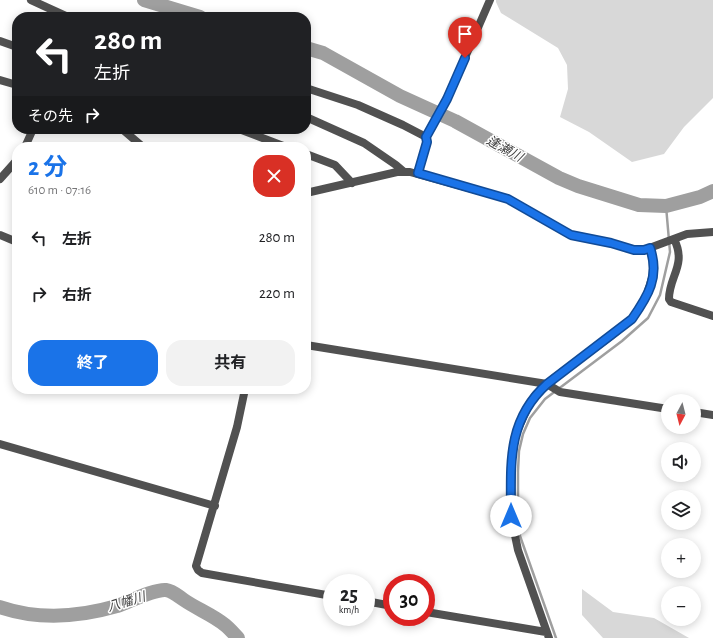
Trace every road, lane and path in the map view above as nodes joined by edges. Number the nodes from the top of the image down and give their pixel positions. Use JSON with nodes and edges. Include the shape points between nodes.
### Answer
{"nodes":[{"id":1,"x":31,"y":0,"type":"edge"},
{"id":2,"x":488,"y":1,"type":"edge"},
{"id":3,"x":57,"y":12,"type":"edge"},
{"id":4,"x":0,"y":41,"type":"edge"},
{"id":5,"x":12,"y":46,"type":"edge"},
{"id":6,"x":0,"y":80,"type":"edge"},
{"id":7,"x":12,"y":84,"type":"edge"},
{"id":8,"x":311,"y":90,"type":"edge"},
{"id":9,"x":311,"y":119,"type":"edge"},
{"id":10,"x":128,"y":134,"type":"edge"},
{"id":11,"x":252,"y":134,"type":"edge"},
{"id":12,"x":427,"y":134,"type":"junction"},
{"id":13,"x":137,"y":142,"type":"edge"},
{"id":14,"x":273,"y":142,"type":"edge"},
{"id":15,"x":311,"y":156,"type":"edge"},
{"id":16,"x":12,"y":166,"type":"edge"},
{"id":17,"x":402,"y":171,"type":"junction"},
{"id":18,"x":418,"y":173,"type":"junction"},
{"id":19,"x":0,"y":179,"type":"edge"},
{"id":20,"x":352,"y":183,"type":"junction"},
{"id":21,"x":311,"y":192,"type":"edge"},
{"id":22,"x":713,"y":232,"type":"edge"},
{"id":23,"x":0,"y":235,"type":"edge"},
{"id":24,"x":673,"y":239,"type":"junction"},
{"id":25,"x":12,"y":240,"type":"edge"},
{"id":26,"x":650,"y":248,"type":"junction"},
{"id":27,"x":713,"y":316,"type":"edge"},
{"id":28,"x":311,"y":346,"type":"edge"},
{"id":29,"x":553,"y":387,"type":"junction"},
{"id":30,"x":244,"y":394,"type":"edge"},
{"id":31,"x":661,"y":408,"type":"edge"},
{"id":32,"x":701,"y":413,"type":"edge"},
{"id":33,"x":713,"y":415,"type":"edge"},
{"id":34,"x":0,"y":444,"type":"edge"},
{"id":35,"x":214,"y":506,"type":"junction"},
{"id":36,"x":323,"y":594,"type":"edge"},
{"id":37,"x":435,"y":614,"type":"edge"},
{"id":38,"x":548,"y":635,"type":"edge"}],
"edges":[{"from":1,"to":3,"type":"street"},
{"from":2,"to":12,"type":"street","via":[[443,106]]},
{"from":4,"to":5,"type":"street"},
{"from":6,"to":7,"type":"street"},
{"from":8,"to":12,"type":"street","via":[[358,105]]},
{"from":9,"to":17,"type":"street","via":[[364,143]]},
{"from":10,"to":13,"type":"street"},
{"from":11,"to":14,"type":"street"},
{"from":12,"to":18,"type":"street"},
{"from":15,"to":20,"type":"street","via":[[335,165]]},
{"from":16,"to":19,"type":"street"},
{"from":17,"to":18,"type":"street"},
{"from":17,"to":20,"type":"street"},
{"from":18,"to":26,"type":"street","via":[[508,199],[571,235],[634,250]]},
{"from":20,"to":21,"type":"street"},
{"from":22,"to":24,"type":"street","via":[[687,234]]},
{"from":23,"to":25,"type":"street"},
{"from":24,"to":26,"type":"street"},
{"from":24,"to":27,"type":"street","via":[[677,245],[679,259],[669,299],[671,302]]},
{"from":26,"to":29,"type":"street","via":[[654,265],[653,275],[646,297],[632,319]]},
{"from":28,"to":29,"type":"street"},
{"from":29,"to":31,"type":"street"},
{"from":29,"to":38,"type":"street","via":[[536,394],[515,436],[511,500],[511,516],[518,550]]},
{"from":30,"to":35,"type":"street"},
{"from":32,"to":33,"type":"street"},
{"from":34,"to":35,"type":"street"},
{"from":35,"to":36,"type":"street","via":[[196,566],[199,572]]},
{"from":37,"to":38,"type":"street"}]}
